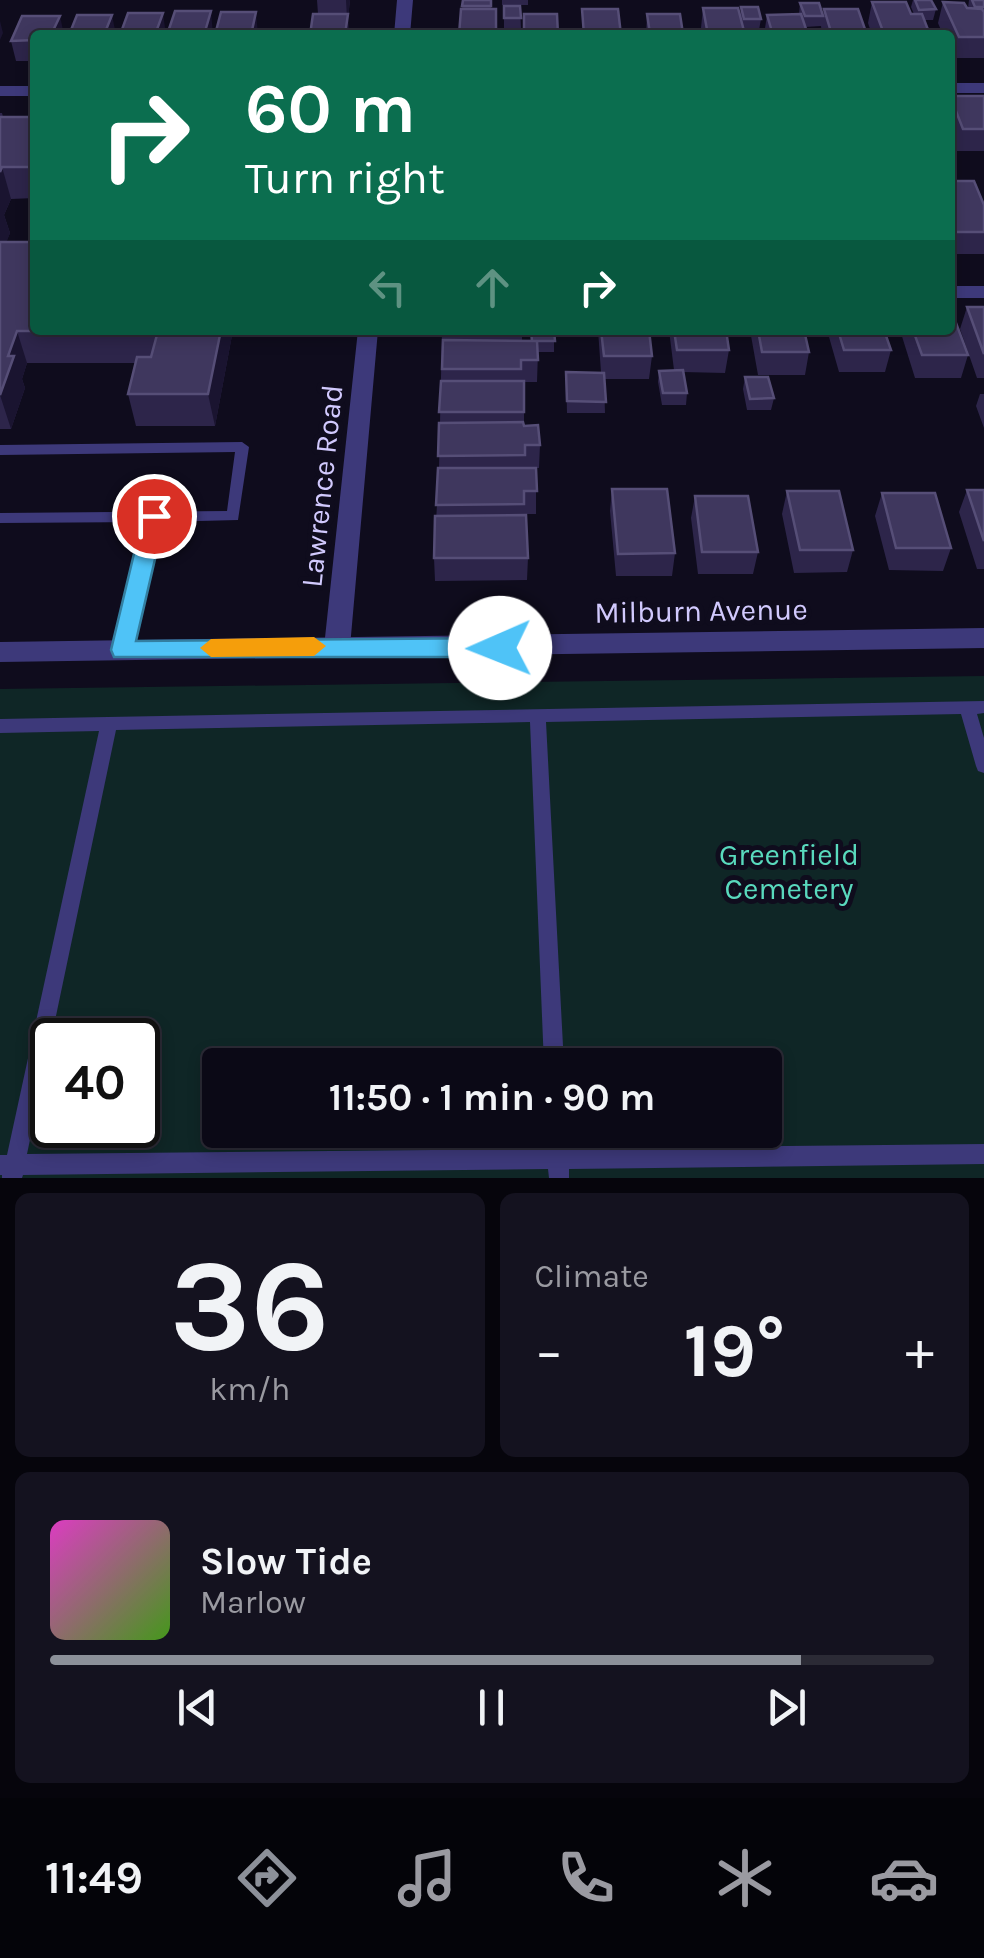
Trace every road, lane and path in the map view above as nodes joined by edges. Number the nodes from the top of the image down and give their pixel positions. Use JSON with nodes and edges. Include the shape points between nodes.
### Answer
{"nodes":[{"id":1,"x":405,"y":0,"type":"edge"},
{"id":2,"x":402,"y":30,"type":"edge"},
{"id":3,"x":955,"y":88,"type":"edge"},
{"id":4,"x":984,"y":88,"type":"edge"},
{"id":5,"x":0,"y":91,"type":"edge"},
{"id":6,"x":30,"y":91,"type":"edge"},
{"id":7,"x":955,"y":292,"type":"edge"},
{"id":8,"x":984,"y":292,"type":"edge"},
{"id":9,"x":368,"y":335,"type":"edge"},
{"id":10,"x":0,"y":450,"type":"edge"},
{"id":11,"x":154,"y":516,"type":"junction"},
{"id":12,"x":0,"y":518,"type":"edge"},
{"id":13,"x":984,"y":638,"type":"edge"},
{"id":14,"x":337,"y":647,"type":"junction"},
{"id":15,"x":122,"y":650,"type":"junction"},
{"id":16,"x":0,"y":652,"type":"edge"},
{"id":17,"x":975,"y":708,"type":"edge"},
{"id":18,"x":538,"y":716,"type":"junction"},
{"id":19,"x":108,"y":723,"type":"junction"},
{"id":20,"x":0,"y":726,"type":"edge"},
{"id":21,"x":984,"y":766,"type":"edge"},
{"id":22,"x":553,"y":1048,"type":"edge"},
{"id":23,"x":984,"y":1154,"type":"edge"},
{"id":24,"x":558,"y":1168,"type":"edge"},
{"id":25,"x":9,"y":1169,"type":"edge"}],
"edges":[{"from":1,"to":2,"type":"street"},
{"from":3,"to":4,"type":"street"},
{"from":5,"to":6,"type":"street"},
{"from":7,"to":8,"type":"street"},
{"from":9,"to":14,"type":"street","name":"Lawrence Road"},
{"from":10,"to":11,"type":"lane","via":[[242,447],[233,516]]},
{"from":11,"to":12,"type":"lane"},
{"from":11,"to":15,"type":"lane"},
{"from":13,"to":14,"type":"street","name":"Milburn Avenue"},
{"from":14,"to":15,"type":"street","name":"Milburn Avenue"},
{"from":15,"to":16,"type":"street","name":"Milburn Avenue"},
{"from":17,"to":18,"type":"lane"},
{"from":17,"to":21,"type":"lane"},
{"from":18,"to":19,"type":"lane"},
{"from":18,"to":22,"type":"lane"},
{"from":19,"to":20,"type":"lane"},
{"from":19,"to":25,"type":"lane"},
{"from":23,"to":24,"type":"lane"},
{"from":24,"to":25,"type":"lane"}]}
